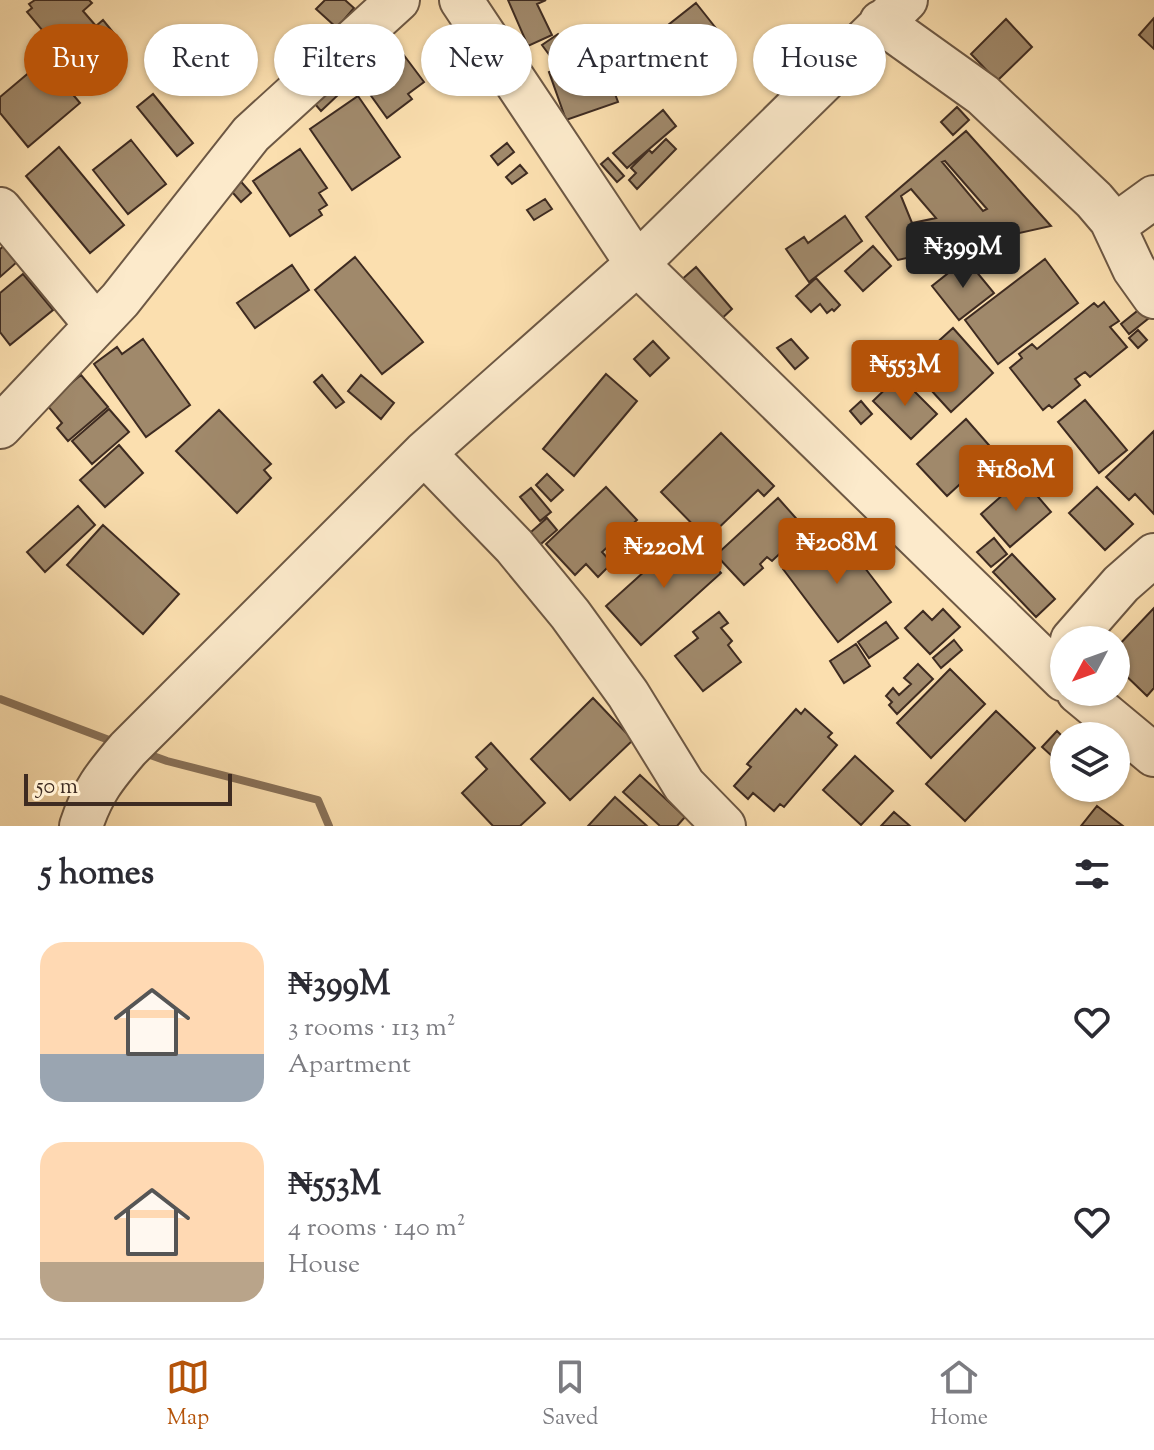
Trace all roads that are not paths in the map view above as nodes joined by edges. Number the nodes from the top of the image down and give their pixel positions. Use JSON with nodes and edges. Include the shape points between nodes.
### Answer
{"nodes":[{"id":1,"x":398,"y":0,"type":"edge"},
{"id":2,"x":461,"y":0,"type":"edge"},
{"id":3,"x":893,"y":11,"type":"edge"},
{"id":4,"x":1154,"y":197,"type":"edge"},
{"id":5,"x":0,"y":209,"type":"edge"},
{"id":6,"x":1114,"y":226,"type":"junction"},
{"id":7,"x":637,"y":264,"type":"junction"},
{"id":8,"x":1154,"y":297,"type":"edge"},
{"id":9,"x":95,"y":324,"type":"junction"},
{"id":10,"x":0,"y":427,"type":"edge"},
{"id":11,"x":424,"y":453,"type":"junction"},
{"id":12,"x":1154,"y":555,"type":"edge"},
{"id":13,"x":1092,"y":626,"type":"edge"},
{"id":14,"x":1050,"y":652,"type":"edge"},
{"id":15,"x":1105,"y":706,"type":"edge"},
{"id":16,"x":1154,"y":755,"type":"edge"},
{"id":17,"x":81,"y":826,"type":"edge"},
{"id":18,"x":724,"y":826,"type":"edge"}],
"edges":[{"from":1,"to":9,"type":"street","via":[[251,134],[120,300]]},
{"from":2,"to":7,"type":"street"},
{"from":3,"to":6,"type":"street","via":[[1094,200]]},
{"from":3,"to":7,"type":"street"},
{"from":4,"to":6,"type":"street"},
{"from":5,"to":9,"type":"street"},
{"from":6,"to":8,"type":"street"},
{"from":7,"to":11,"type":"street"},
{"from":7,"to":14,"type":"street"},
{"from":9,"to":10,"type":"street"},
{"from":11,"to":17,"type":"street","via":[[128,749],[100,780]]},
{"from":11,"to":18,"type":"street","via":[[514,546],[570,614],[684,785]]},
{"from":12,"to":13,"type":"street","via":[[1121,584]]},
{"from":15,"to":16,"type":"street"}]}
